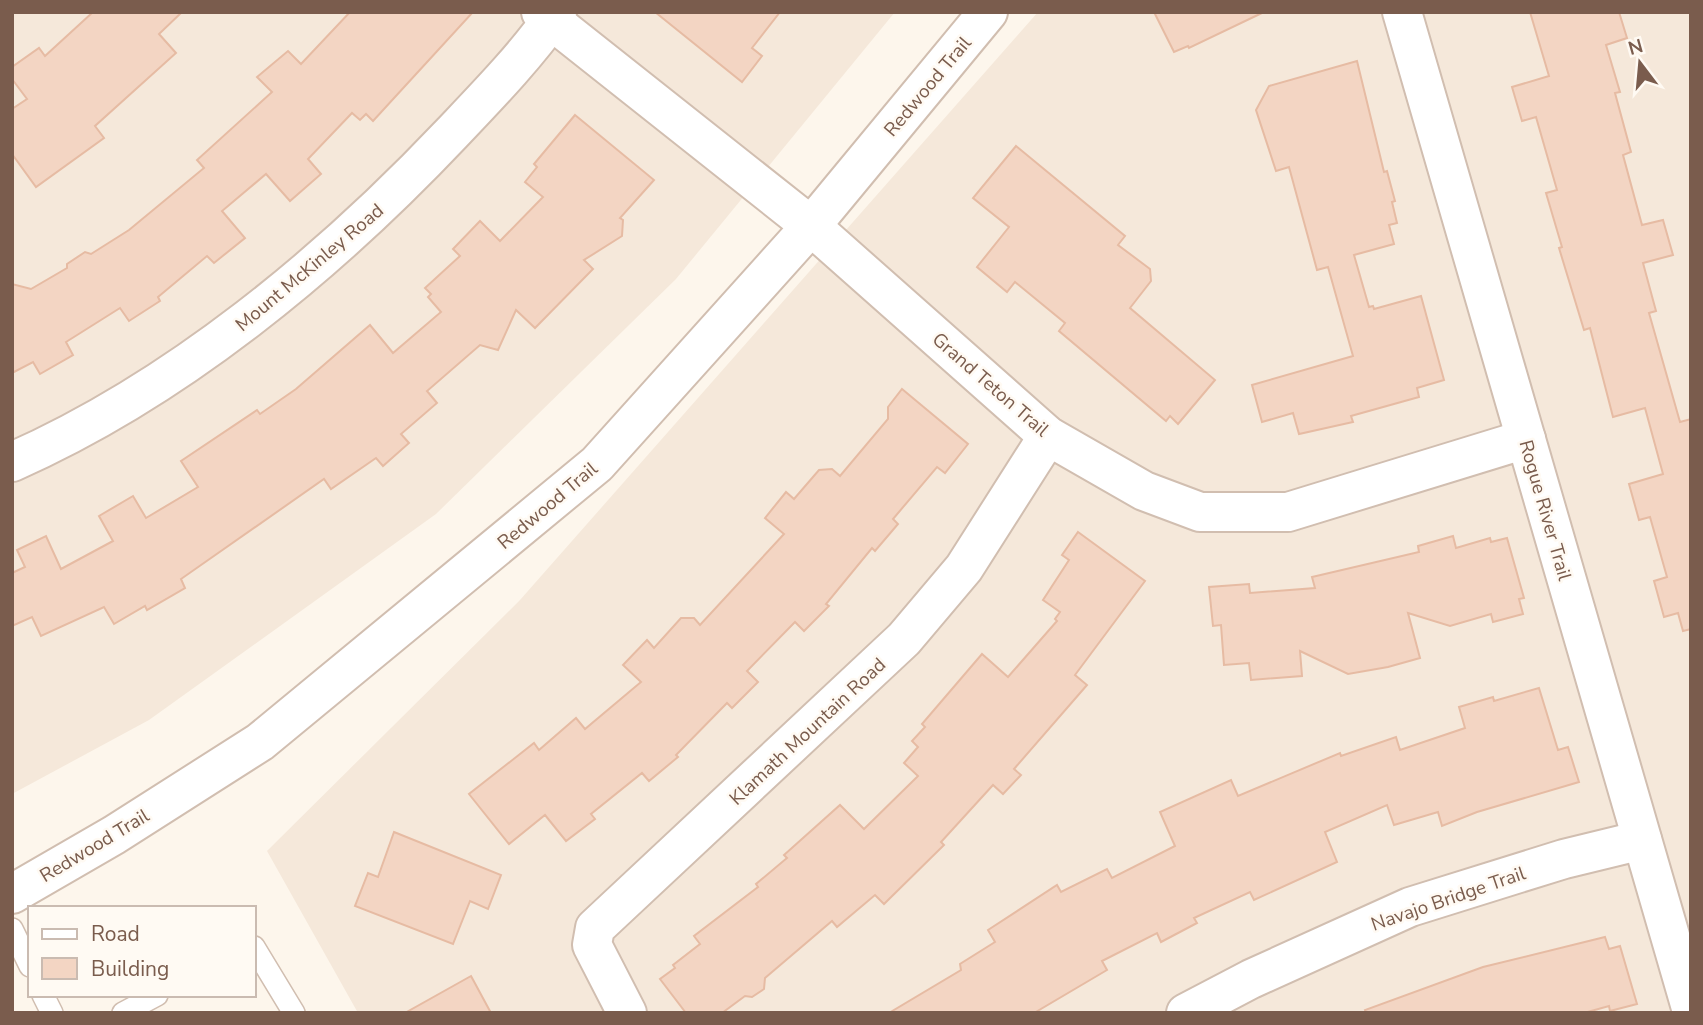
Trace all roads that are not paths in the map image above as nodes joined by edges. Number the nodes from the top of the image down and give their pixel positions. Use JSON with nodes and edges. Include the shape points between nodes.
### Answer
{"nodes":[{"id":1,"x":988,"y":12,"type":"edge"},
{"id":2,"x":1402,"y":12,"type":"edge"},
{"id":3,"x":550,"y":15,"type":"edge"},
{"id":4,"x":811,"y":226,"type":"junction"},
{"id":5,"x":1048,"y":436,"type":"junction"},
{"id":6,"x":1525,"y":439,"type":"junction"},
{"id":7,"x":12,"y":462,"type":"edge"},
{"id":8,"x":1642,"y":840,"type":"junction"},
{"id":9,"x":12,"y":894,"type":"edge"},
{"id":10,"x":12,"y":929,"type":"edge"},
{"id":11,"x":256,"y":950,"type":"edge"},
{"id":12,"x":28,"y":962,"type":"edge"},
{"id":13,"x":44,"y":997,"type":"edge"},
{"id":14,"x":154,"y":997,"type":"edge"},
{"id":15,"x":1691,"y":1008,"type":"edge"},
{"id":16,"x":52,"y":1013,"type":"edge"},
{"id":17,"x":123,"y":1013,"type":"edge"},
{"id":18,"x":294,"y":1013,"type":"edge"},
{"id":19,"x":627,"y":1013,"type":"edge"},
{"id":20,"x":1186,"y":1013,"type":"edge"}],
"edges":[{"from":1,"to":4,"type":"street","name":"Redwood Trail"},
{"from":2,"to":6,"type":"street","name":"Rogue River Trail"},
{"from":3,"to":4,"type":"street","name":"Grand Teton Trail"},
{"from":3,"to":7,"type":"street","name":"Mount McKinley Road","via":[[531,49],[386,202],[241,326],[72,436]]},
{"from":4,"to":5,"type":"street","name":"Grand Teton Trail"},
{"from":4,"to":9,"type":"street","name":"Redwood Trail","via":[[597,464],[260,742]]},
{"from":5,"to":6,"type":"street","name":"Grand Teton Trail","via":[[1144,491],[1200,512],[1288,512]]},
{"from":5,"to":19,"type":"street","name":"Klamath Mountain Road","via":[[964,568],[904,639],[595,928],[592,945]]},
{"from":6,"to":8,"type":"street","name":"Rogue River Trail"},
{"from":8,"to":15,"type":"street","name":"Rogue River Trail"},
{"from":8,"to":20,"type":"street","name":"Navajo Bridge Trail","via":[[1410,907]]},
{"from":10,"to":12,"type":"lane"},
{"from":11,"to":18,"type":"lane"},
{"from":13,"to":16,"type":"lane"},
{"from":14,"to":17,"type":"lane"}]}
